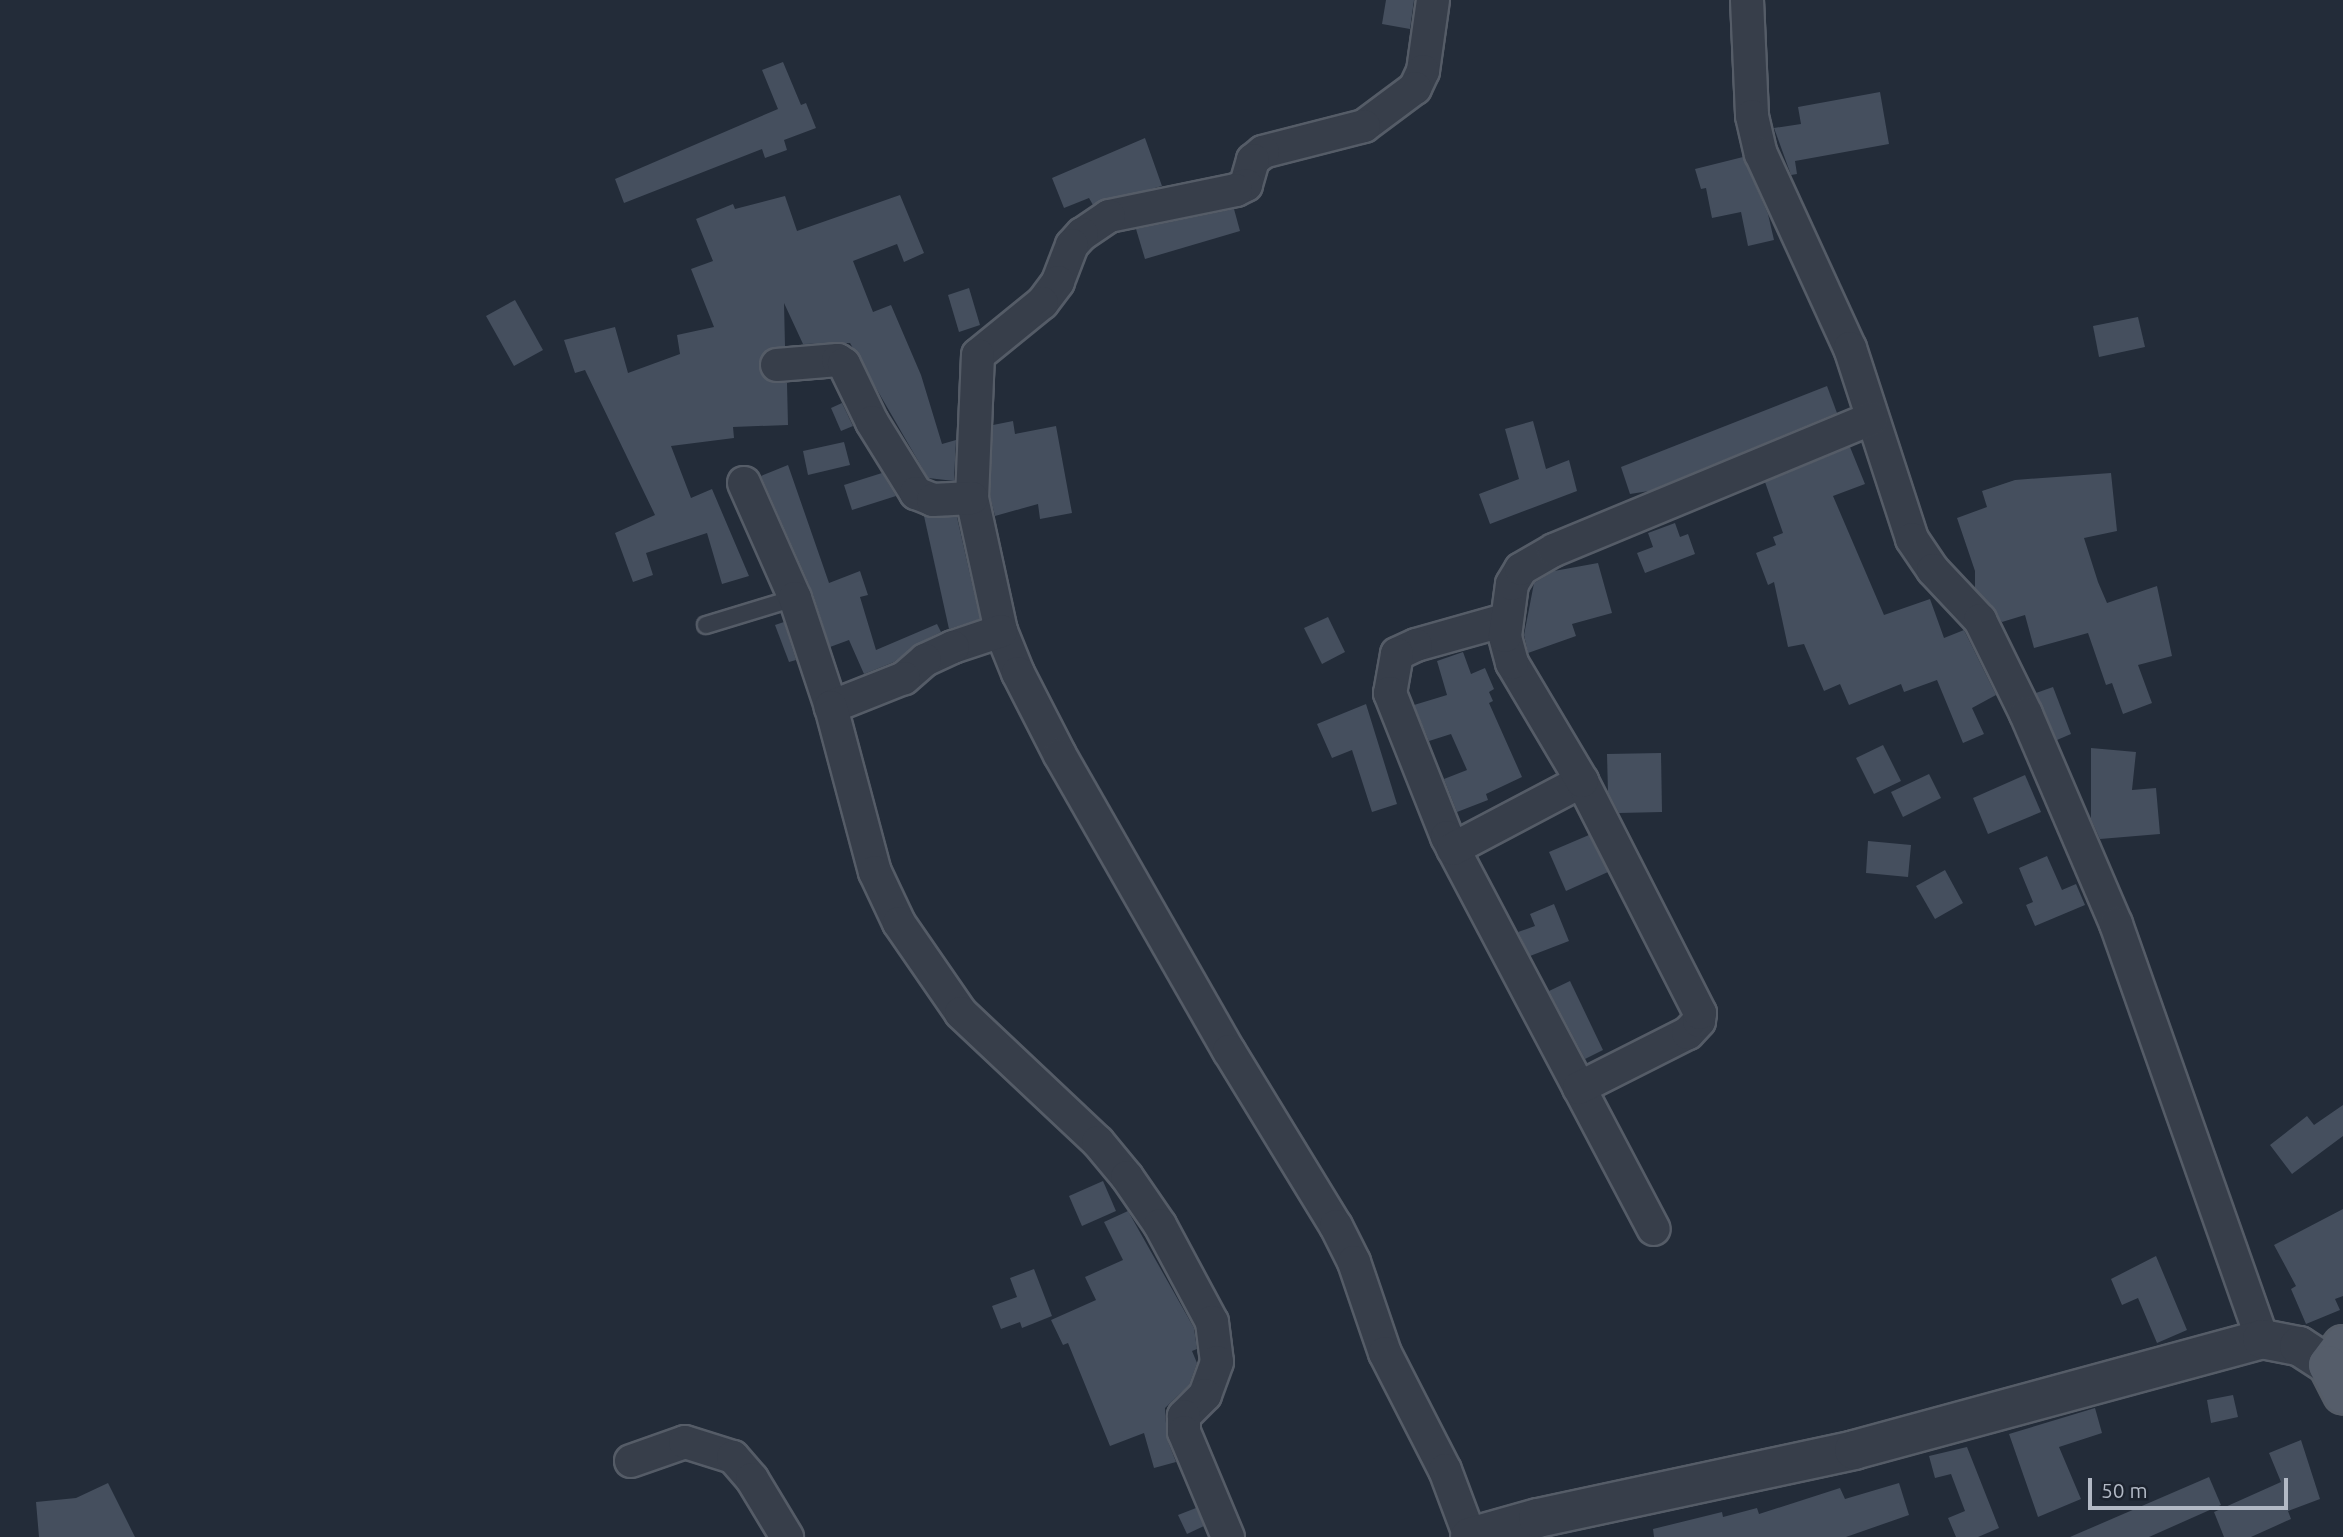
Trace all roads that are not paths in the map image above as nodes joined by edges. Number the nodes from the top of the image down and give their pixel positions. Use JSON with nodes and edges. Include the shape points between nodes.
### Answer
{"nodes":[{"id":1,"x":1433,"y":0,"type":"edge"},
{"id":2,"x":1747,"y":0,"type":"edge"},
{"id":3,"x":777,"y":365,"type":"dead end"},
{"id":4,"x":1872,"y":418,"type":"junction"},
{"id":5,"x":744,"y":483,"type":"dead end"},
{"id":6,"x":972,"y":498,"type":"junction"},
{"id":7,"x":795,"y":598,"type":"junction"},
{"id":8,"x":1505,"y":620,"type":"junction"},
{"id":9,"x":706,"y":625,"type":"dead end"},
{"id":10,"x":1001,"y":632,"type":"junction"},
{"id":11,"x":831,"y":707,"type":"junction"},
{"id":12,"x":1582,"y":781,"type":"junction"},
{"id":13,"x":1453,"y":849,"type":"junction"},
{"id":14,"x":1579,"y":1088,"type":"junction"},
{"id":15,"x":1654,"y":1229,"type":"dead end"},
{"id":16,"x":2262,"y":1339,"type":"junction"},
{"id":17,"x":2338,"y":1368,"type":"edge"},
{"id":18,"x":631,"y":1461,"type":"dead end"},
{"id":19,"x":1558,"y":1526,"type":"edge"},
{"id":20,"x":787,"y":1537,"type":"edge"},
{"id":21,"x":1228,"y":1537,"type":"edge"},
{"id":22,"x":1470,"y":1537,"type":"edge"}],
"edges":[{"from":1,"to":6,"type":"street","via":[[1419,80],[1409,96],[1373,119],[1263,152],[1253,160],[1246,185],[1236,190],[1109,216],[1082,234],[1042,303],[978,355]]},
{"from":2,"to":4,"type":"street","via":[[1752,116],[1761,154],[1850,348]]},
{"from":3,"to":6,"type":"street","via":[[838,360],[844,364],[852,372],[872,422],[916,493],[933,500]]},
{"from":4,"to":8,"type":"street","via":[[1535,559],[1521,569],[1512,584]]},
{"from":4,"to":16,"type":"street","via":[[1912,539],[1933,570],[1980,620],[2116,924]]},
{"from":5,"to":7,"type":"street"},
{"from":6,"to":10,"type":"street"},
{"from":7,"to":9,"type":"lane"},
{"from":7,"to":11,"type":"street"},
{"from":8,"to":12,"type":"street","via":[[1512,663]]},
{"from":8,"to":13,"type":"street","via":[[1416,645],[1398,654],[1391,673],[1390,693]]},
{"from":10,"to":11,"type":"street","via":[[953,647],[925,660],[904,678]]},
{"from":10,"to":22,"type":"street","via":[[1060,755],[1280,1138],[1336,1226],[1354,1262],[1385,1353],[1445,1470]]},
{"from":11,"to":21,"type":"street","via":[[875,872],[899,923],[961,1013],[1098,1142],[1127,1177],[1160,1225],[1212,1322],[1217,1362],[1205,1395],[1184,1416],[1184,1432]]},
{"from":12,"to":13,"type":"street"},
{"from":12,"to":14,"type":"street","via":[[1700,1013],[1688,1032]]},
{"from":13,"to":14,"type":"street"},
{"from":14,"to":15,"type":"street"},
{"from":16,"to":17,"type":"street","via":[[2299,1346]]},
{"from":16,"to":19,"type":"street"},
{"from":18,"to":20,"type":"street","via":[[685,1442],[733,1457]]},
{"from":19,"to":22,"type":"street"}]}
